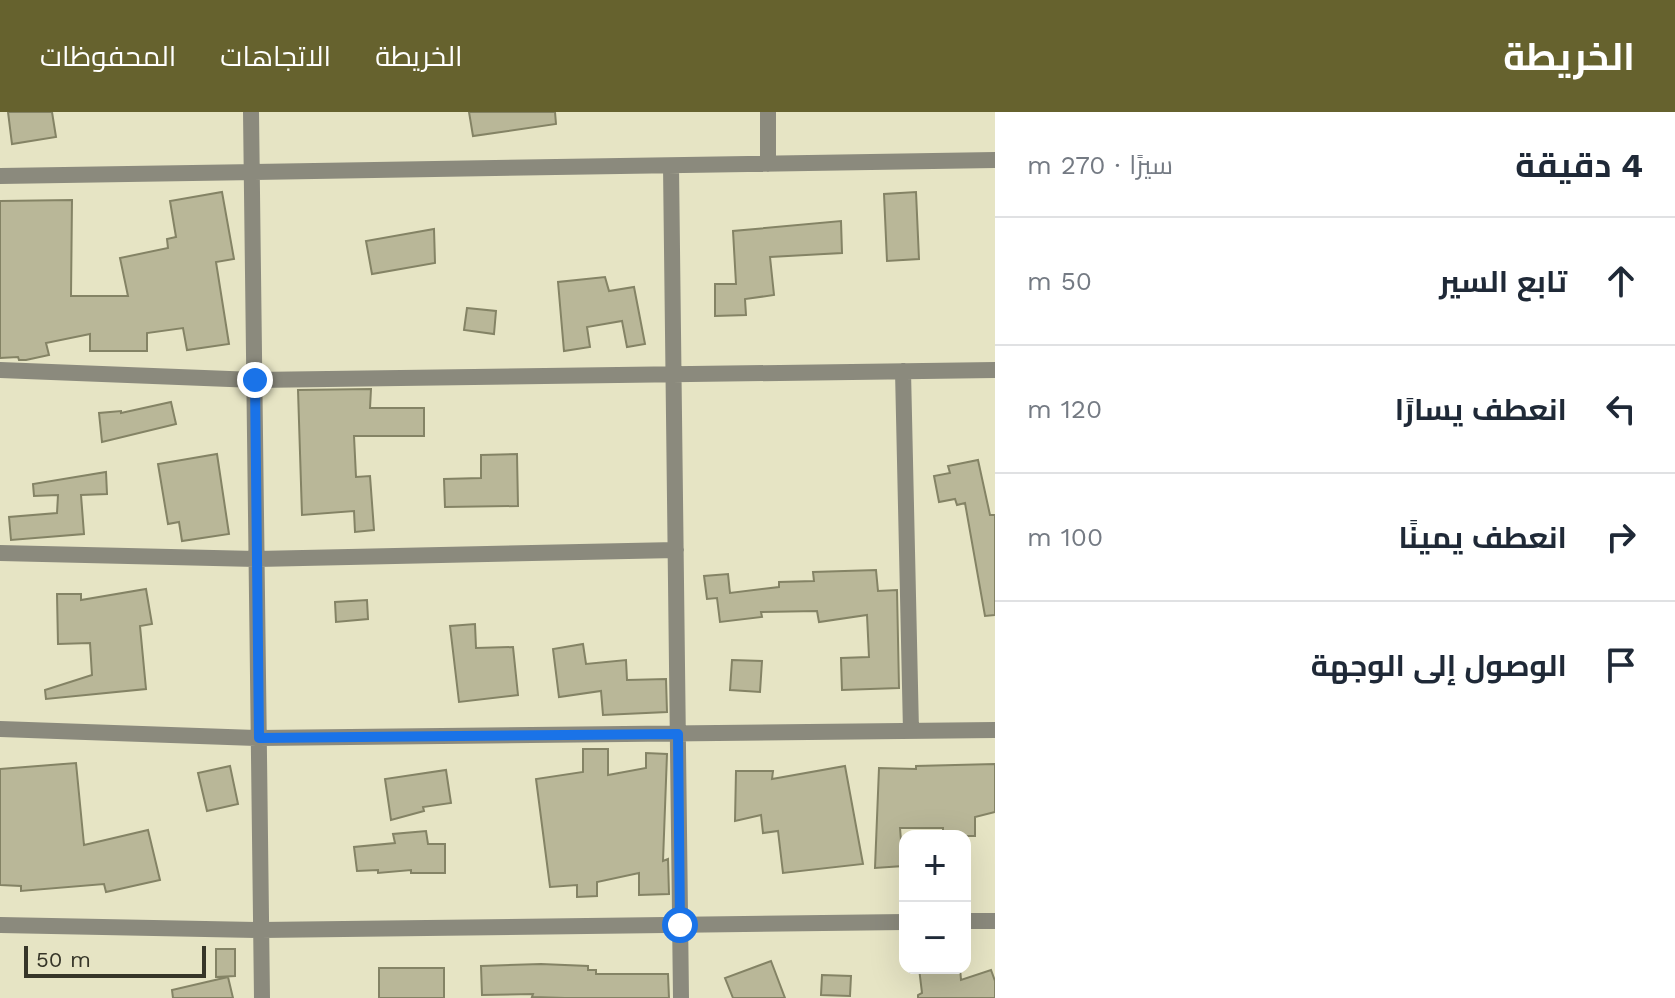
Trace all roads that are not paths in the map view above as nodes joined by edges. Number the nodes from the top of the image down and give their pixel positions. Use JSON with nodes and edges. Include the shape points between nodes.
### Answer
{"nodes":[{"id":1,"x":251,"y":112,"type":"edge"},
{"id":2,"x":768,"y":112,"type":"edge"},
{"id":3,"x":995,"y":160,"type":"edge"},
{"id":4,"x":768,"y":164,"type":"junction"},
{"id":5,"x":671,"y":166,"type":"junction"},
{"id":6,"x":252,"y":172,"type":"junction"},
{"id":7,"x":0,"y":176,"type":"edge"},
{"id":8,"x":0,"y":370,"type":"edge"},
{"id":9,"x":995,"y":370,"type":"edge"},
{"id":10,"x":903,"y":371,"type":"junction"},
{"id":11,"x":674,"y":374,"type":"junction"},
{"id":12,"x":255,"y":380,"type":"junction"},
{"id":13,"x":676,"y":550,"type":"junction"},
{"id":14,"x":0,"y":553,"type":"edge"},
{"id":15,"x":257,"y":559,"type":"junction"},
{"id":16,"x":0,"y":729,"type":"edge"},
{"id":17,"x":995,"y":730,"type":"edge"},
{"id":18,"x":911,"y":731,"type":"junction"},
{"id":19,"x":678,"y":734,"type":"junction"},
{"id":20,"x":259,"y":738,"type":"junction"},
{"id":21,"x":971,"y":921,"type":"edge"},
{"id":22,"x":995,"y":921,"type":"edge"},
{"id":23,"x":899,"y":922,"type":"edge"},
{"id":24,"x":0,"y":925,"type":"edge"},
{"id":25,"x":680,"y":925,"type":"junction"},
{"id":26,"x":261,"y":930,"type":"junction"},
{"id":27,"x":262,"y":998,"type":"edge"},
{"id":28,"x":681,"y":998,"type":"edge"}],
"edges":[{"from":1,"to":6,"type":"street"},
{"from":2,"to":4,"type":"street"},
{"from":3,"to":4,"type":"street"},
{"from":4,"to":5,"type":"street"},
{"from":5,"to":6,"type":"street"},
{"from":5,"to":11,"type":"street"},
{"from":6,"to":7,"type":"street"},
{"from":6,"to":12,"type":"street"},
{"from":8,"to":12,"type":"street"},
{"from":9,"to":10,"type":"street"},
{"from":10,"to":11,"type":"street"},
{"from":10,"to":18,"type":"street"},
{"from":11,"to":12,"type":"street"},
{"from":11,"to":13,"type":"street"},
{"from":12,"to":15,"type":"street"},
{"from":13,"to":15,"type":"street"},
{"from":13,"to":19,"type":"street"},
{"from":14,"to":15,"type":"street"},
{"from":15,"to":20,"type":"street"},
{"from":16,"to":20,"type":"street"},
{"from":17,"to":18,"type":"street"},
{"from":18,"to":19,"type":"street"},
{"from":19,"to":20,"type":"street"},
{"from":19,"to":25,"type":"street"},
{"from":20,"to":26,"type":"street"},
{"from":21,"to":22,"type":"street"},
{"from":23,"to":25,"type":"street"},
{"from":24,"to":26,"type":"street"},
{"from":25,"to":26,"type":"street"},
{"from":25,"to":28,"type":"street"},
{"from":26,"to":27,"type":"street"}]}
